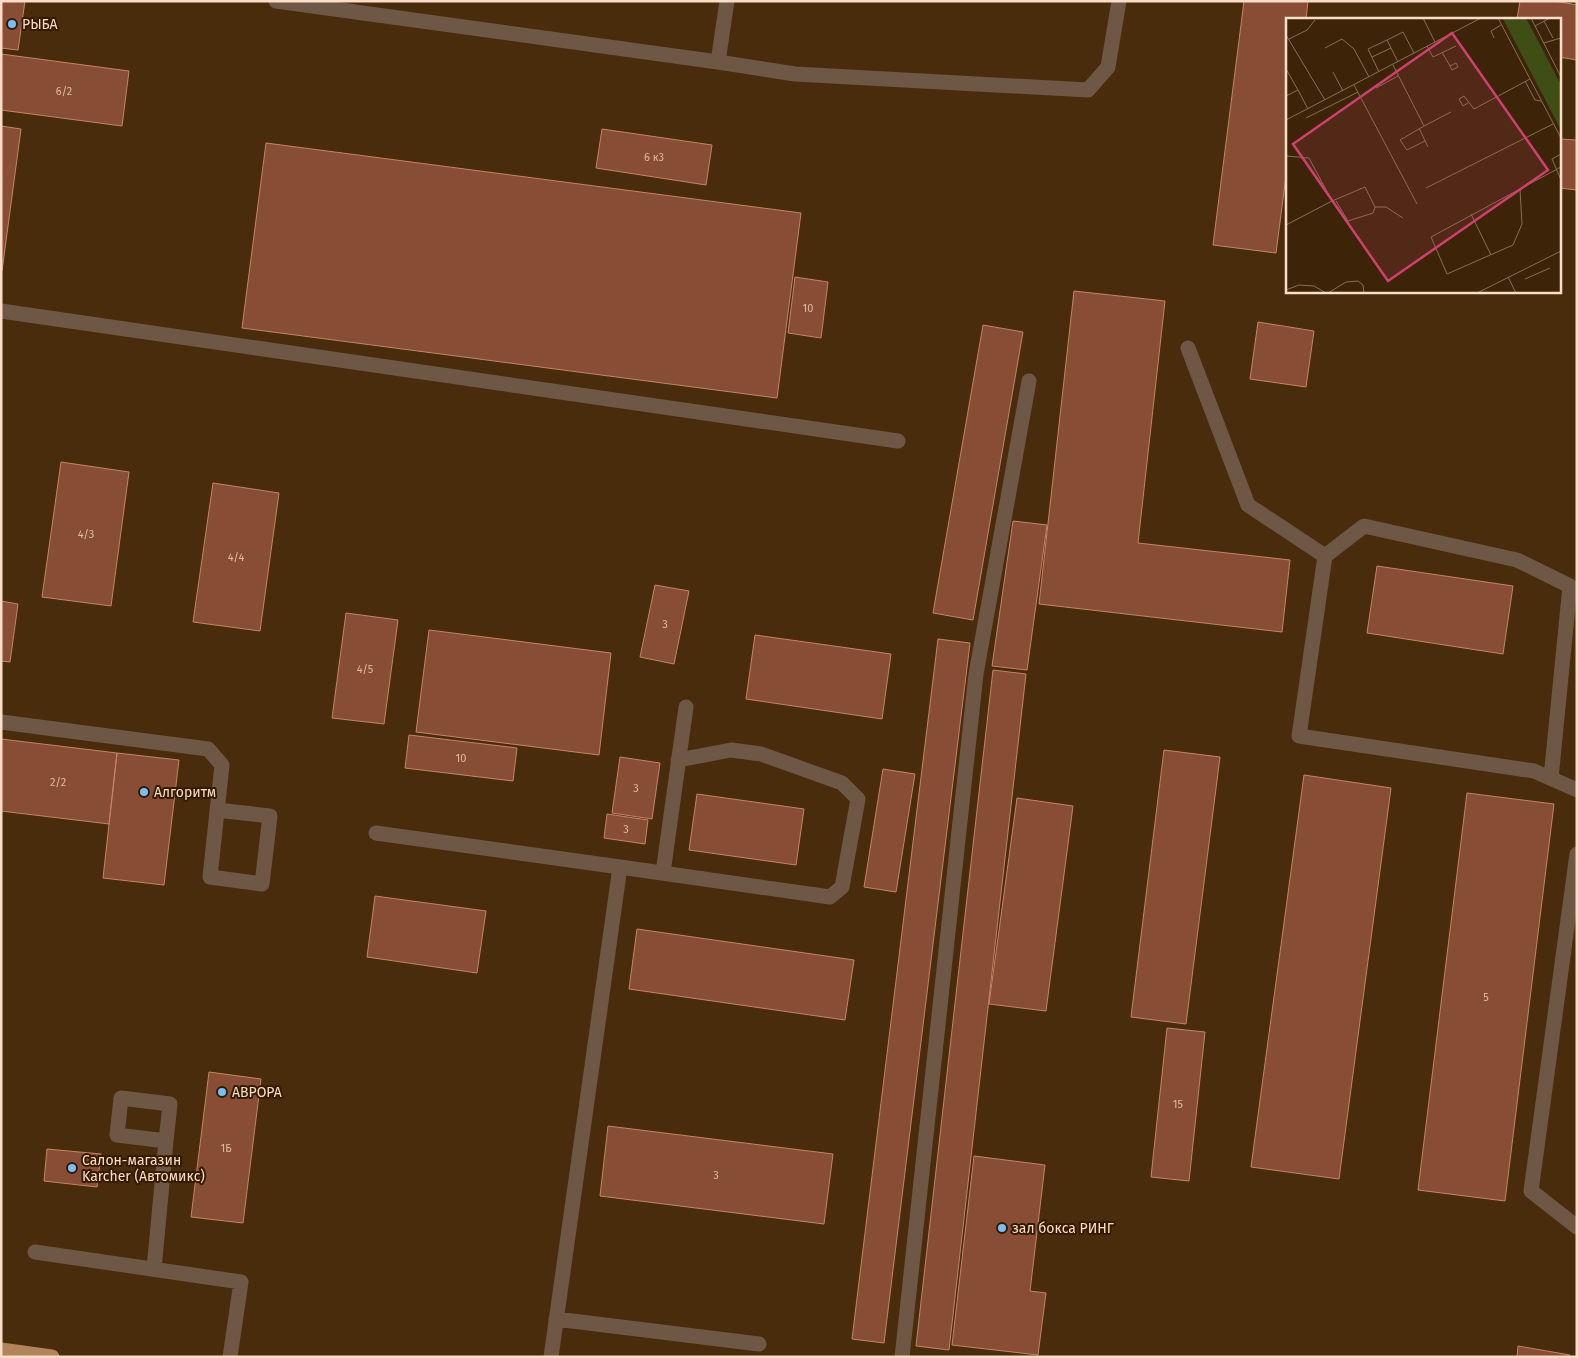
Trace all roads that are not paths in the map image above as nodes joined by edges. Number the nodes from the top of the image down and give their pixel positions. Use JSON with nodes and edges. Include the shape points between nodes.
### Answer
{"nodes":[{"id":1,"x":276,"y":1,"type":"edge"},
{"id":2,"x":727,"y":1,"type":"edge"},
{"id":3,"x":1119,"y":1,"type":"edge"},
{"id":4,"x":718,"y":62,"type":"junction"},
{"id":5,"x":1,"y":311,"type":"edge"},
{"id":6,"x":1188,"y":348,"type":"dead end"},
{"id":7,"x":1029,"y":380,"type":"dead end"},
{"id":8,"x":898,"y":442,"type":"dead end"},
{"id":9,"x":1325,"y":556,"type":"junction"},
{"id":10,"x":686,"y":707,"type":"dead end"},
{"id":11,"x":1,"y":722,"type":"edge"},
{"id":12,"x":678,"y":760,"type":"junction"},
{"id":13,"x":1551,"y":778,"type":"junction"},
{"id":14,"x":1577,"y":790,"type":"edge"},
{"id":15,"x":217,"y":810,"type":"junction"},
{"id":16,"x":376,"y":833,"type":"dead end"},
{"id":17,"x":1577,"y":854,"type":"edge"},
{"id":18,"x":620,"y":866,"type":"junction"},
{"id":19,"x":663,"y":873,"type":"junction"},
{"id":20,"x":166,"y":1140,"type":"dead end"},
{"id":21,"x":1577,"y":1228,"type":"edge"},
{"id":22,"x":35,"y":1252,"type":"dead end"},
{"id":23,"x":154,"y":1269,"type":"junction"},
{"id":24,"x":556,"y":1319,"type":"junction"},
{"id":25,"x":759,"y":1344,"type":"dead end"},
{"id":26,"x":1,"y":1350,"type":"edge"},
{"id":27,"x":52,"y":1357,"type":"edge"},
{"id":28,"x":230,"y":1357,"type":"edge"},
{"id":29,"x":551,"y":1357,"type":"edge"},
{"id":30,"x":902,"y":1357,"type":"edge"}],
"edges":[{"from":1,"to":4,"type":"lane"},
{"from":2,"to":4,"type":"lane"},
{"from":3,"to":4,"type":"lane","via":[[1108,67],[1088,90],[795,74]]},
{"from":5,"to":8,"type":"lane"},
{"from":6,"to":9,"type":"lane","via":[[1248,505]]},
{"from":7,"to":30,"type":"lane","via":[[976,674]]},
{"from":9,"to":13,"type":"lane","via":[[1299,736],[1534,771]]},
{"from":9,"to":13,"type":"lane","via":[[1364,526],[1517,560],[1570,586]]},
{"from":10,"to":12,"type":"lane"},
{"from":11,"to":15,"type":"lane","via":[[208,749],[222,765]]},
{"from":12,"to":19,"type":"lane"},
{"from":12,"to":19,"type":"lane","via":[[731,750],[761,754],[842,783],[858,798],[842,887],[830,897]]},
{"from":13,"to":14,"type":"lane"},
{"from":15,"to":15,"type":"lane","via":[[270,816],[262,884],[210,877]]},
{"from":16,"to":18,"type":"lane"},
{"from":17,"to":21,"type":"lane","via":[[1531,1191]]},
{"from":18,"to":19,"type":"lane"},
{"from":18,"to":24,"type":"lane"},
{"from":20,"to":23,"type":"lane"},
{"from":22,"to":23,"type":"lane"},
{"from":23,"to":28,"type":"lane","via":[[241,1282]]},
{"from":24,"to":25,"type":"lane"},
{"from":24,"to":29,"type":"lane"},
{"from":26,"to":27,"type":"main road"}]}
